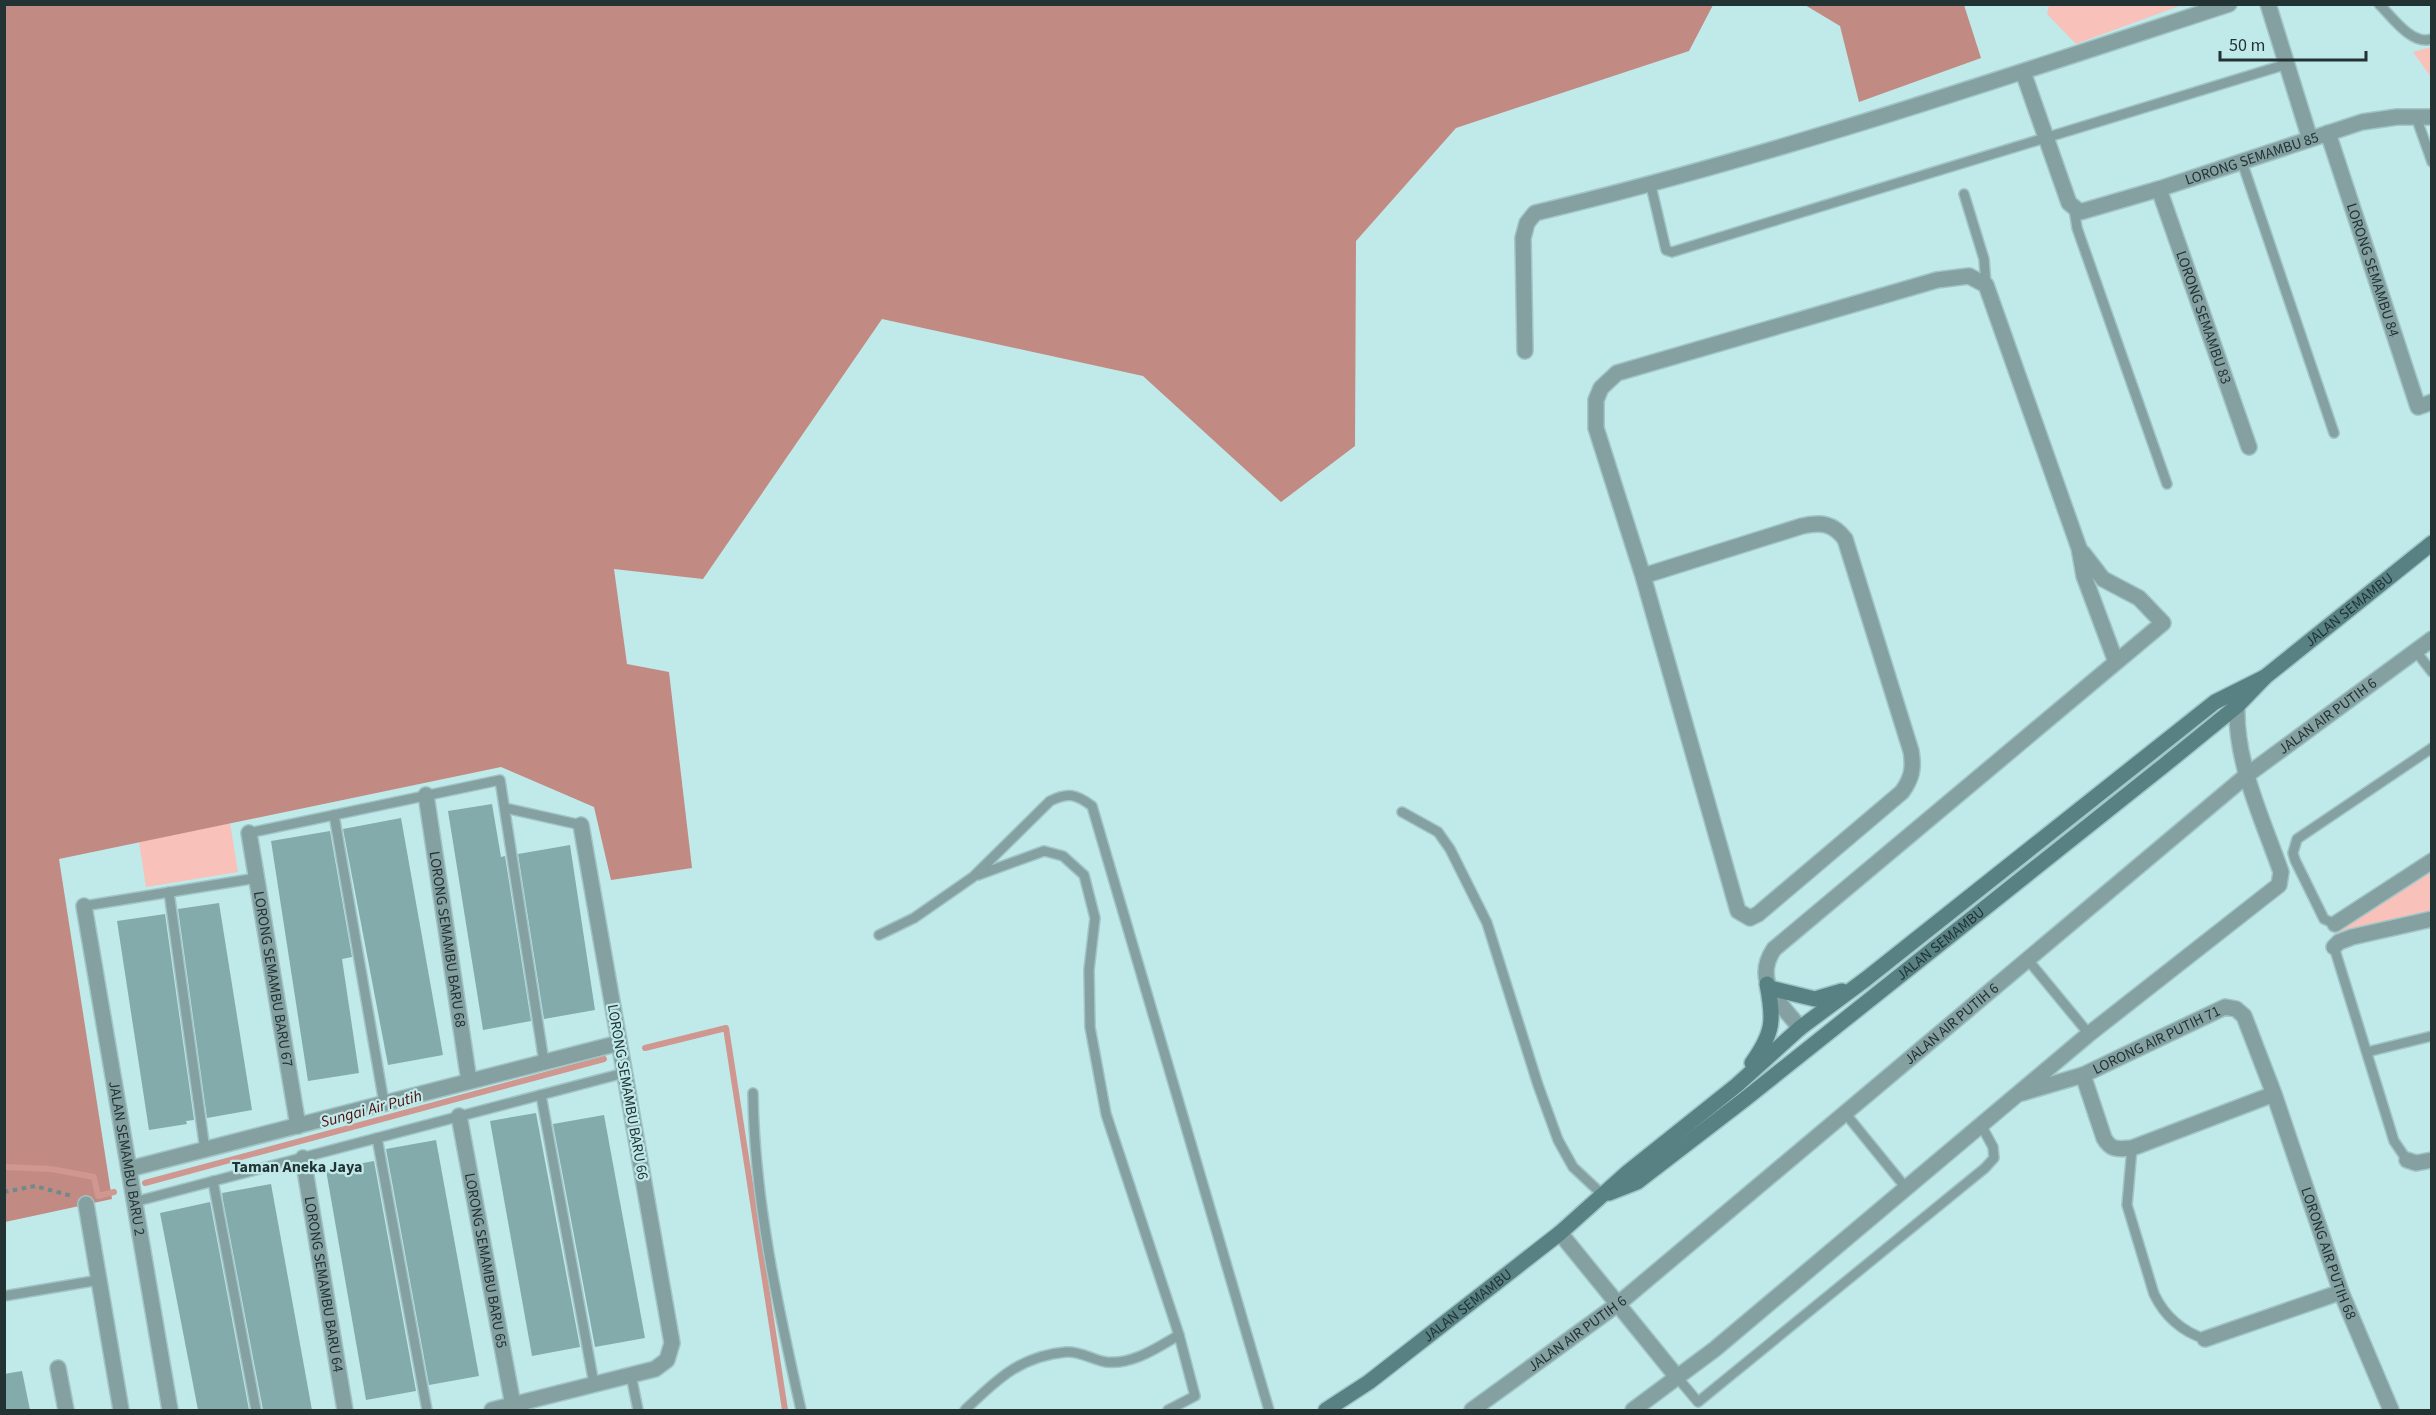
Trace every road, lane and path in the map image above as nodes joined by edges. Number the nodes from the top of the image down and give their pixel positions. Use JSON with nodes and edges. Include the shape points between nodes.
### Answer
{"nodes":[{"id":1,"x":2229,"y":4,"type":"edge"},
{"id":2,"x":2268,"y":4,"type":"edge"},
{"id":3,"x":2379,"y":4,"type":"edge"},
{"id":4,"x":2432,"y":39,"type":"edge"},
{"id":5,"x":2287,"y":64,"type":"junction"},
{"id":6,"x":2024,"y":72,"type":"junction"},
{"id":7,"x":2424,"y":117,"type":"edge"},
{"id":8,"x":2328,"y":133,"type":"junction"},
{"id":9,"x":2047,"y":139,"type":"junction"},
{"id":10,"x":2310,"y":139,"type":"junction"},
{"id":11,"x":2242,"y":162,"type":"junction"},
{"id":12,"x":2432,"y":162,"type":"edge"},
{"id":13,"x":1651,"y":186,"type":"junction"},
{"id":14,"x":2159,"y":189,"type":"junction"},
{"id":15,"x":1964,"y":194,"type":"dead end"},
{"id":16,"x":2074,"y":209,"type":"junction"},
{"id":17,"x":1986,"y":285,"type":"junction"},
{"id":18,"x":1525,"y":351,"type":"dead end"},
{"id":19,"x":2425,"y":404,"type":"edge"},
{"id":20,"x":2334,"y":433,"type":"dead end"},
{"id":21,"x":2249,"y":447,"type":"dead end"},
{"id":22,"x":2167,"y":484,"type":"dead end"},
{"id":23,"x":2432,"y":543,"type":"edge"},
{"id":24,"x":2079,"y":548,"type":"junction"},
{"id":25,"x":1643,"y":576,"type":"junction"},
{"id":26,"x":2432,"y":639,"type":"edge"},
{"id":27,"x":2414,"y":649,"type":"junction"},
{"id":28,"x":2116,"y":662,"type":"junction"},
{"id":29,"x":2432,"y":672,"type":"edge"},
{"id":30,"x":2265,"y":677,"type":"junction"},
{"id":31,"x":2237,"y":706,"type":"junction"},
{"id":32,"x":2432,"y":748,"type":"edge"},
{"id":33,"x":2247,"y":775,"type":"junction"},
{"id":34,"x":426,"y":795,"type":"junction"},
{"id":35,"x":505,"y":808,"type":"junction"},
{"id":36,"x":1402,"y":812,"type":"dead end"},
{"id":37,"x":334,"y":815,"type":"junction"},
{"id":38,"x":581,"y":825,"type":"joint"},
{"id":39,"x":249,"y":832,"type":"joint"},
{"id":40,"x":2432,"y":861,"type":"edge"},
{"id":41,"x":973,"y":877,"type":"junction"},
{"id":42,"x":257,"y":878,"type":"junction"},
{"id":43,"x":169,"y":892,"type":"junction"},
{"id":44,"x":84,"y":906,"type":"joint"},
{"id":45,"x":2432,"y":919,"type":"edge"},
{"id":46,"x":2335,"y":924,"type":"joint"},
{"id":47,"x":879,"y":935,"type":"dead end"},
{"id":48,"x":2334,"y":947,"type":"joint"},
{"id":49,"x":2028,"y":960,"type":"junction"},
{"id":50,"x":1866,"y":980,"type":"junction"},
{"id":51,"x":1768,"y":986,"type":"junction"},
{"id":52,"x":1800,"y":1028,"type":"junction"},
{"id":53,"x":1828,"y":1033,"type":"junction"},
{"id":54,"x":2089,"y":1034,"type":"junction"},
{"id":55,"x":2432,"y":1036,"type":"edge"},
{"id":56,"x":619,"y":1043,"type":"junction"},
{"id":57,"x":2367,"y":1052,"type":"junction"},
{"id":58,"x":1795,"y":1059,"type":"junction"},
{"id":59,"x":544,"y":1062,"type":"junction"},
{"id":60,"x":624,"y":1073,"type":"junction"},
{"id":61,"x":2083,"y":1075,"type":"junction"},
{"id":62,"x":469,"y":1081,"type":"junction"},
{"id":63,"x":1737,"y":1085,"type":"junction"},
{"id":64,"x":753,"y":1093,"type":"dead end"},
{"id":65,"x":2017,"y":1094,"type":"junction"},
{"id":66,"x":2274,"y":1094,"type":"junction"},
{"id":67,"x":541,"y":1095,"type":"junction"},
{"id":68,"x":384,"y":1104,"type":"junction"},
{"id":69,"x":1845,"y":1113,"type":"junction"},
{"id":70,"x":459,"y":1116,"type":"junction"},
{"id":71,"x":1981,"y":1125,"type":"junction"},
{"id":72,"x":298,"y":1126,"type":"junction"},
{"id":73,"x":377,"y":1138,"type":"junction"},
{"id":74,"x":2132,"y":1148,"type":"junction"},
{"id":75,"x":205,"y":1150,"type":"junction"},
{"id":76,"x":303,"y":1158,"type":"junction"},
{"id":77,"x":2407,"y":1160,"type":"joint"},
{"id":78,"x":2432,"y":1160,"type":"edge"},
{"id":79,"x":129,"y":1169,"type":"junction"},
{"id":80,"x":213,"y":1181,"type":"junction"},
{"id":81,"x":1906,"y":1188,"type":"junction"},
{"id":82,"x":4,"y":1192,"type":"edge"},
{"id":83,"x":1604,"y":1196,"type":"junction"},
{"id":84,"x":134,"y":1202,"type":"junction"},
{"id":85,"x":86,"y":1204,"type":"joint"},
{"id":86,"x":1560,"y":1233,"type":"junction"},
{"id":87,"x":99,"y":1280,"type":"junction"},
{"id":88,"x":2341,"y":1292,"type":"junction"},
{"id":89,"x":4,"y":1296,"type":"edge"},
{"id":90,"x":1618,"y":1304,"type":"junction"},
{"id":91,"x":1179,"y":1335,"type":"junction"},
{"id":92,"x":2205,"y":1339,"type":"joint"},
{"id":93,"x":58,"y":1368,"type":"dead end"},
{"id":94,"x":631,"y":1375,"type":"junction"},
{"id":95,"x":1677,"y":1377,"type":"junction"},
{"id":96,"x":594,"y":1384,"type":"junction"},
{"id":97,"x":513,"y":1405,"type":"junction"},
{"id":98,"x":66,"y":1410,"type":"edge"},
{"id":99,"x":122,"y":1410,"type":"edge"},
{"id":100,"x":170,"y":1410,"type":"edge"},
{"id":101,"x":256,"y":1410,"type":"edge"},
{"id":102,"x":345,"y":1410,"type":"edge"},
{"id":103,"x":428,"y":1410,"type":"edge"},
{"id":104,"x":492,"y":1410,"type":"edge"},
{"id":105,"x":638,"y":1410,"type":"edge"},
{"id":106,"x":801,"y":1410,"type":"edge"},
{"id":107,"x":965,"y":1410,"type":"edge"},
{"id":108,"x":1168,"y":1410,"type":"edge"},
{"id":109,"x":1269,"y":1410,"type":"edge"},
{"id":110,"x":1326,"y":1410,"type":"edge"},
{"id":111,"x":1472,"y":1410,"type":"edge"},
{"id":112,"x":1633,"y":1410,"type":"edge"},
{"id":113,"x":2391,"y":1410,"type":"edge"}],
"edges":[{"from":1,"to":6,"type":"street"},
{"from":2,"to":5,"type":"street"},
{"from":3,"to":4,"type":"lane","via":[[2414,38]]},
{"from":5,"to":9,"type":"lane"},
{"from":5,"to":10,"type":"street"},
{"from":6,"to":9,"type":"street"},
{"from":6,"to":13,"type":"street"},
{"from":7,"to":8,"type":"street","name":"LORONG SEMAMBU 85","via":[[2362,122]]},
{"from":7,"to":12,"type":"lane"},
{"from":8,"to":10,"type":"street","name":"LORONG SEMAMBU 85"},
{"from":8,"to":19,"type":"street","name":"LORONG SEMAMBU 84"},
{"from":9,"to":13,"type":"lane","via":[[1672,252],[1666,249]]},
{"from":9,"to":16,"type":"street","via":[[2068,203]]},
{"from":10,"to":11,"type":"street","name":"LORONG SEMAMBU 85"},
{"from":11,"to":14,"type":"street","name":"LORONG SEMAMBU 85"},
{"from":11,"to":20,"type":"lane"},
{"from":13,"to":18,"type":"street","via":[[1535,213],[1527,223],[1523,238]]},
{"from":14,"to":16,"type":"street","name":"LORONG SEMAMBU 85","via":[[2088,212]]},
{"from":14,"to":21,"type":"street","name":"LORONG SEMAMBU 83"},
{"from":15,"to":17,"type":"lane","via":[[1984,259]]},
{"from":16,"to":22,"type":"lane","via":[[2077,228]]},
{"from":17,"to":24,"type":"street"},
{"from":17,"to":25,"type":"street","via":[[1969,276],[1937,280],[1617,373],[1608,379],[1596,400],[1596,428]]},
{"from":23,"to":30,"type":"main road","name":"JALAN SEMAMBU"},
{"from":24,"to":28,"type":"street","via":[[2084,576]]},
{"from":24,"to":28,"type":"street","via":[[2103,579],[2139,598],[2163,623]]},
{"from":25,"to":25,"type":"street","via":[[1802,526],[1826,524],[1837,529],[1845,539],[1908,740],[1914,766],[1902,792],[1750,918],[1738,911]]},
{"from":26,"to":27,"type":"street","name":"JALAN AIR PUTIH 6"},
{"from":27,"to":29,"type":"lane"},
{"from":27,"to":33,"type":"street","name":"JALAN AIR PUTIH 6"},
{"from":28,"to":51,"type":"street","via":[[1774,949],[1764,972]]},
{"from":30,"to":31,"type":"main road","name":"JALAN SEMAMBU"},
{"from":30,"to":50,"type":"main road","name":"JALAN SEMAMBU","via":[[2215,702]]},
{"from":31,"to":33,"type":"street"},
{"from":31,"to":53,"type":"main road","name":"JALAN SEMAMBU"},
{"from":32,"to":46,"type":"lane","via":[[2297,839],[2295,860],[2324,919]]},
{"from":33,"to":49,"type":"street","name":"JALAN AIR PUTIH 6"},
{"from":33,"to":54,"type":"street","via":[[2281,872],[2279,885]]},
{"from":34,"to":35,"type":"lane","via":[[500,780]]},
{"from":34,"to":37,"type":"lane"},
{"from":34,"to":62,"type":"street","name":"LORONG SEMAMBU BARU 68"},
{"from":35,"to":38,"type":"lane"},
{"from":35,"to":59,"type":"lane"},
{"from":36,"to":83,"type":"lane","via":[[1438,832],[1450,849],[1487,923],[1558,1140],[1573,1167]]},
{"from":37,"to":39,"type":"lane"},
{"from":37,"to":68,"type":"lane"},
{"from":38,"to":56,"type":"street","name":"LORONG SEMAMBU BARU 66"},
{"from":39,"to":42,"type":"street","name":"LORONG SEMAMBU BARU 67"},
{"from":40,"to":46,"type":"street"},
{"from":41,"to":47,"type":"lane","via":[[914,918]]},
{"from":41,"to":91,"type":"lane","via":[[1044,851],[1063,856],[1084,875],[1095,918],[1089,969],[1090,1027],[1106,1114]]},
{"from":41,"to":109,"type":"lane","via":[[1050,801],[1064,794],[1078,795],[1092,806]]},
{"from":42,"to":43,"type":"lane"},
{"from":42,"to":72,"type":"street","name":"LORONG SEMAMBU BARU 67"},
{"from":43,"to":44,"type":"lane"},
{"from":43,"to":75,"type":"lane"},
{"from":44,"to":79,"type":"street","name":"JALAN SEMAMBU BARU 2"},
{"from":45,"to":48,"type":"street","via":[[2352,937]]},
{"from":48,"to":57,"type":"lane"},
{"from":49,"to":54,"type":"lane"},
{"from":49,"to":69,"type":"street","name":"JALAN AIR PUTIH 6"},
{"from":50,"to":51,"type":"main road","via":[[1815,999]]},
{"from":50,"to":52,"type":"main road","name":"JALAN SEMAMBU"},
{"from":51,"to":52,"type":"street"},
{"from":51,"to":63,"type":"main road","via":[[1771,1030]]},
{"from":52,"to":53,"type":"main road"},
{"from":52,"to":58,"type":"main road"},
{"from":52,"to":63,"type":"main road","name":"JALAN SEMAMBU"},
{"from":53,"to":58,"type":"main road","name":"JALAN SEMAMBU"},
{"from":54,"to":65,"type":"street"},
{"from":55,"to":57,"type":"lane"},
{"from":56,"to":59,"type":"street"},
{"from":56,"to":60,"type":"street","name":"LORONG SEMAMBU BARU 66"},
{"from":57,"to":77,"type":"lane","via":[[2394,1141]]},
{"from":58,"to":83,"type":"main road","name":"JALAN SEMAMBU","via":[[1637,1182]]},
{"from":59,"to":62,"type":"street"},
{"from":60,"to":67,"type":"lane"},
{"from":60,"to":94,"type":"street","name":"LORONG SEMAMBU BARU 66","via":[[672,1343],[667,1360],[655,1369]]},
{"from":61,"to":65,"type":"street"},
{"from":61,"to":66,"type":"street","name":"LORONG AIR PUTIH 71","via":[[2225,1007],[2244,1016]]},
{"from":61,"to":74,"type":"street","name":"LORONG AIR PUTIH 71","via":[[2109,1146]]},
{"from":62,"to":68,"type":"street"},
{"from":63,"to":83,"type":"main road","name":"JALAN SEMAMBU","via":[[1628,1172]]},
{"from":64,"to":106,"type":"lane","via":[[754,1138],[774,1274]]},
{"from":65,"to":71,"type":"street"},
{"from":66,"to":74,"type":"street"},
{"from":66,"to":88,"type":"street","name":"LORONG AIR PUTIH 68"},
{"from":67,"to":70,"type":"lane"},
{"from":67,"to":96,"type":"lane"},
{"from":68,"to":72,"type":"street"},
{"from":69,"to":81,"type":"lane"},
{"from":69,"to":90,"type":"street","name":"JALAN AIR PUTIH 6"},
{"from":70,"to":73,"type":"lane"},
{"from":70,"to":97,"type":"street","name":"LORONG SEMAMBU BARU 65"},
{"from":71,"to":81,"type":"street"},
{"from":71,"to":95,"type":"lane","via":[[1993,1147],[1994,1158],[1985,1168],[1698,1402]]},
{"from":72,"to":75,"type":"street"},
{"from":73,"to":76,"type":"lane"},
{"from":73,"to":103,"type":"lane"},
{"from":74,"to":92,"type":"lane","via":[[2127,1205],[2154,1294],[2183,1332]]},
{"from":75,"to":79,"type":"street"},
{"from":76,"to":80,"type":"lane"},
{"from":76,"to":102,"type":"street","name":"LORONG SEMAMBU BARU 64"},
{"from":77,"to":78,"type":"street"},
{"from":79,"to":84,"type":"street","name":"JALAN SEMAMBU BARU 2"},
{"from":80,"to":84,"type":"lane"},
{"from":80,"to":101,"type":"lane"},
{"from":81,"to":95,"type":"street"},
{"from":82,"to":85,"type":"path","via":[[35,1186],[65,1193]]},
{"from":83,"to":86,"type":"main road","name":"JALAN SEMAMBU"},
{"from":84,"to":100,"type":"street","name":"JALAN SEMAMBU BARU 2"},
{"from":85,"to":87,"type":"street"},
{"from":86,"to":90,"type":"street"},
{"from":86,"to":110,"type":"main road","name":"JALAN SEMAMBU","via":[[1368,1382]]},
{"from":87,"to":89,"type":"lane"},
{"from":87,"to":99,"type":"street"},
{"from":88,"to":92,"type":"street"},
{"from":88,"to":113,"type":"street","name":"LORONG AIR PUTIH 68"},
{"from":90,"to":95,"type":"street"},
{"from":90,"to":111,"type":"street","name":"JALAN AIR PUTIH 6"},
{"from":91,"to":107,"type":"lane","via":[[1125,1361],[1105,1362],[1091,1355],[1068,1352],[1036,1357],[1003,1373]]},
{"from":91,"to":108,"type":"lane","via":[[1195,1396]]},
{"from":93,"to":98,"type":"street"},
{"from":94,"to":96,"type":"street"},
{"from":94,"to":105,"type":"lane"},
{"from":95,"to":112,"type":"street"},
{"from":96,"to":97,"type":"street"},
{"from":97,"to":104,"type":"street"}]}
